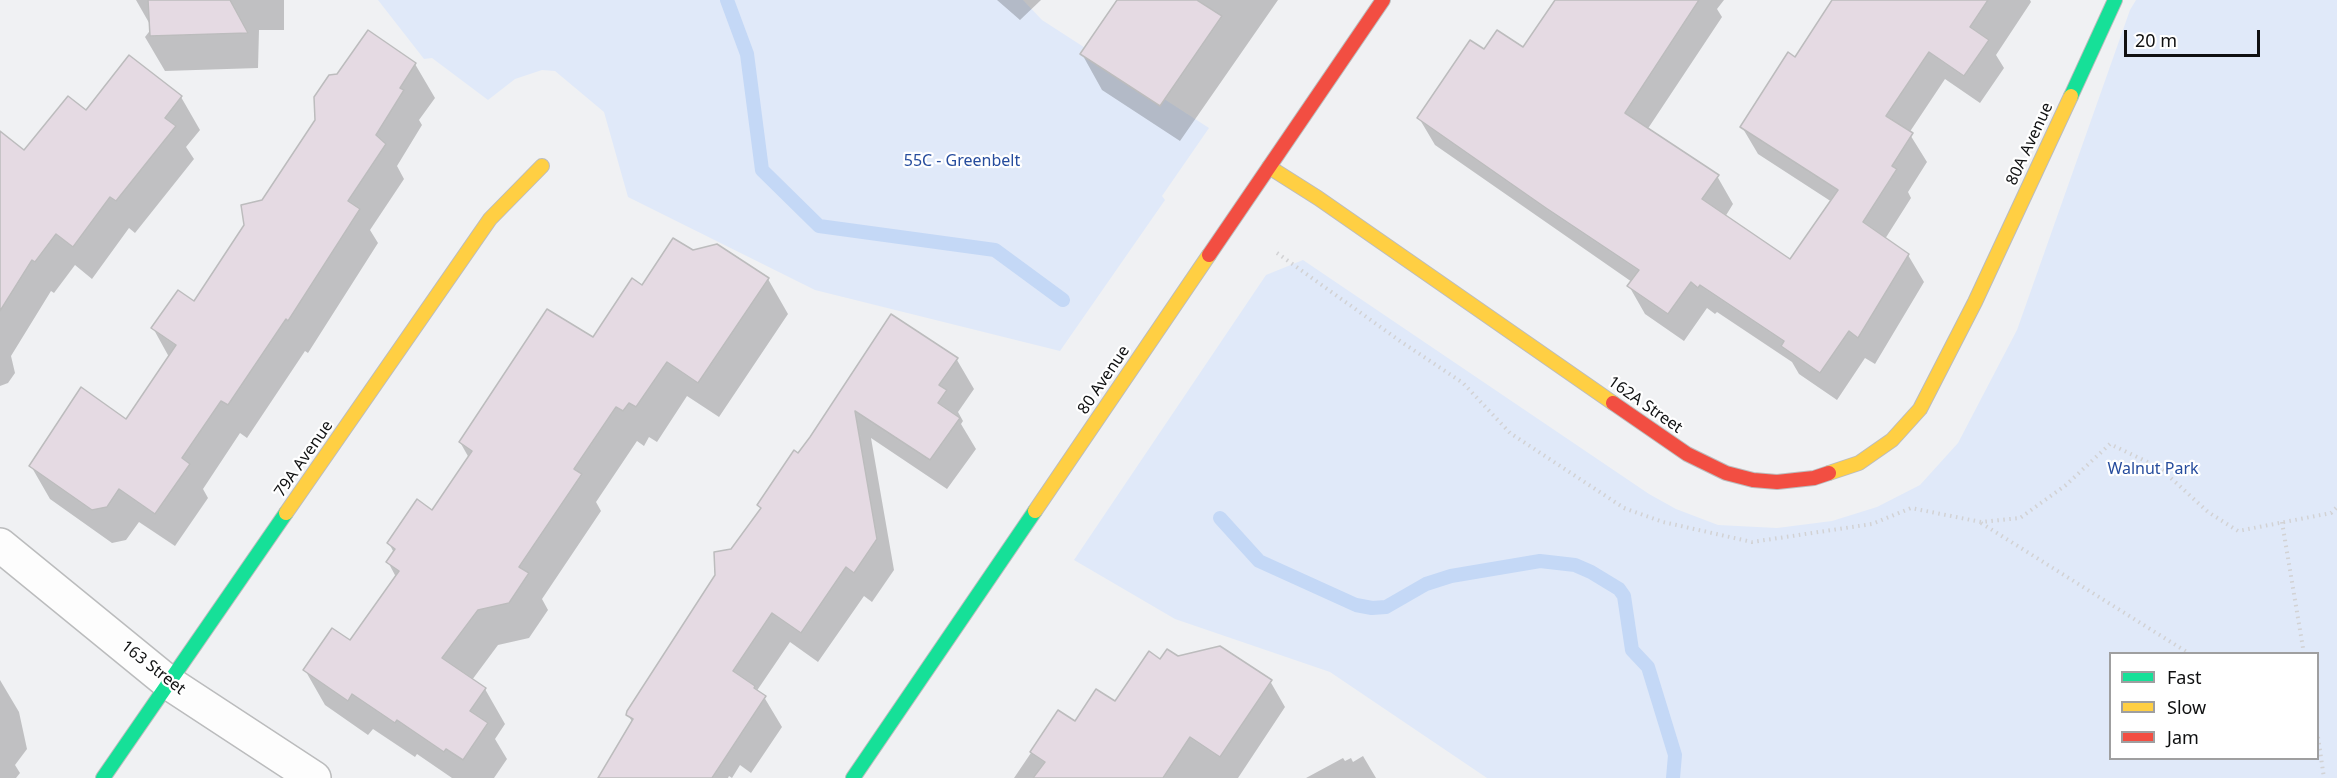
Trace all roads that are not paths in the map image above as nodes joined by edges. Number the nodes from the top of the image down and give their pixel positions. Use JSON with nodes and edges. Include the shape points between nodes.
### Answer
{"nodes":[{"id":1,"x":1383,"y":0,"type":"edge"},
{"id":2,"x":2115,"y":0,"type":"edge"},
{"id":3,"x":542,"y":166,"type":"dead end"},
{"id":4,"x":1269,"y":167,"type":"junction"},
{"id":5,"x":1975,"y":302,"type":"joint"},
{"id":6,"x":0,"y":545,"type":"edge"},
{"id":7,"x":169,"y":682,"type":"junction"},
{"id":8,"x":103,"y":778,"type":"edge"},
{"id":9,"x":314,"y":778,"type":"edge"},
{"id":10,"x":854,"y":778,"type":"edge"}],
"edges":[{"from":1,"to":4,"type":"street","name":"80 Avenue"},
{"from":2,"to":5,"type":"street","name":"80A Avenue"},
{"from":3,"to":7,"type":"street","name":"79A Avenue","via":[[490,219]]},
{"from":4,"to":5,"type":"street","name":"162A Street","via":[[1687,454],[1726,473],[1753,480],[1814,478],[1859,463],[1892,440],[1920,408]]},
{"from":4,"to":10,"type":"street","name":"80 Avenue"},
{"from":6,"to":7,"type":"street","name":"163 Street"},
{"from":7,"to":8,"type":"street","name":"79A Avenue"},
{"from":7,"to":9,"type":"street","name":"163 Street"}]}
